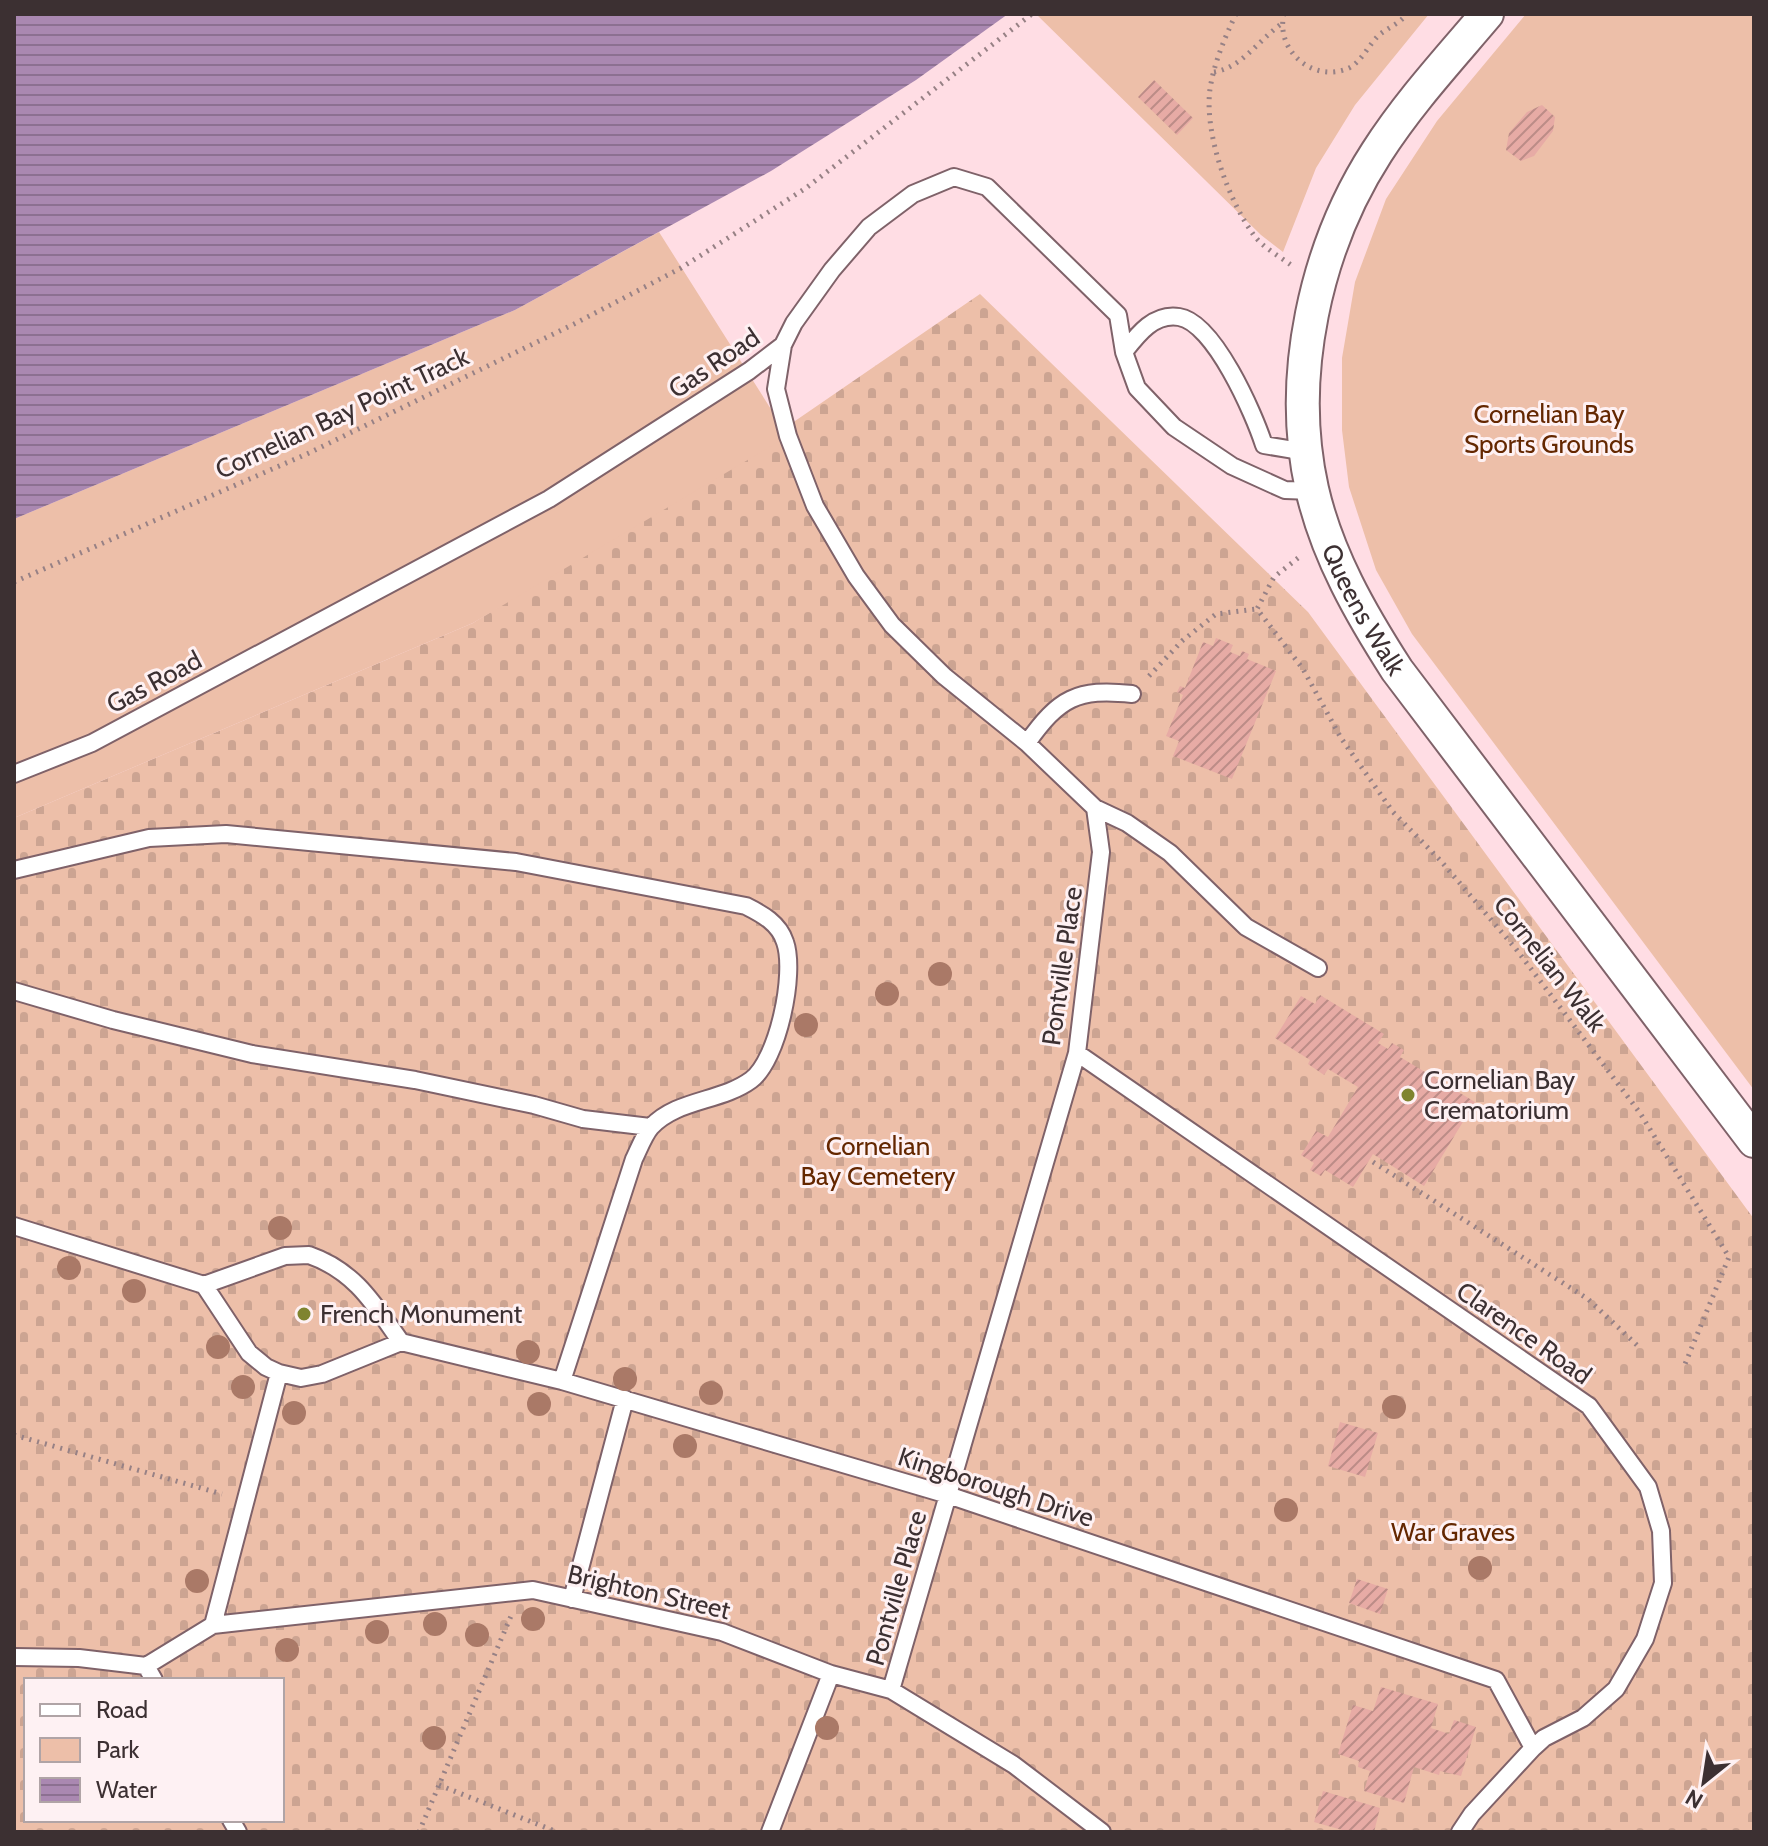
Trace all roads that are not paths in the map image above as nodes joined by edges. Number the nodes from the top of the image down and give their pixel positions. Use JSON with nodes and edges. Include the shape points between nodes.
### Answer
{"nodes":[{"id":1,"x":1487,"y":14,"type":"edge"},
{"id":2,"x":783,"y":345,"type":"junction"},
{"id":3,"x":1124,"y":352,"type":"junction"},
{"id":4,"x":1306,"y":452,"type":"junction"},
{"id":5,"x":1313,"y":491,"type":"junction"},
{"id":6,"x":1132,"y":694,"type":"road end"},
{"id":7,"x":1027,"y":743,"type":"junction"},
{"id":8,"x":14,"y":774,"type":"edge"},
{"id":9,"x":1095,"y":808,"type":"junction"},
{"id":10,"x":14,"y":870,"type":"edge"},
{"id":11,"x":1318,"y":968,"type":"dead end"},
{"id":12,"x":14,"y":991,"type":"edge"},
{"id":13,"x":1077,"y":1053,"type":"junction"},
{"id":14,"x":650,"y":1127,"type":"junction"},
{"id":15,"x":1754,"y":1141,"type":"edge"},
{"id":16,"x":14,"y":1226,"type":"edge"},
{"id":17,"x":204,"y":1285,"type":"junction"},
{"id":18,"x":401,"y":1342,"type":"junction"},
{"id":19,"x":279,"y":1373,"type":"junction"},
{"id":20,"x":562,"y":1381,"type":"junction"},
{"id":21,"x":625,"y":1399,"type":"junction"},
{"id":22,"x":948,"y":1495,"type":"junction"},
{"id":23,"x":572,"y":1599,"type":"junction"},
{"id":24,"x":213,"y":1625,"type":"junction"},
{"id":25,"x":14,"y":1657,"type":"edge"},
{"id":26,"x":150,"y":1673,"type":"edge"},
{"id":27,"x":831,"y":1674,"type":"junction"},
{"id":28,"x":891,"y":1690,"type":"junction"},
{"id":29,"x":1533,"y":1748,"type":"junction"},
{"id":30,"x":770,"y":1832,"type":"edge"},
{"id":31,"x":1102,"y":1832,"type":"edge"},
{"id":32,"x":1460,"y":1832,"type":"edge"}],
"edges":[{"from":1,"to":4,"type":"street","name":"Queens Walk","via":[[1419,93],[1351,198],[1319,286],[1308,343]]},
{"from":2,"to":3,"type":"lane","name":"Gas Road","via":[[832,270],[869,227],[913,194],[954,177],[987,187],[1118,315]]},
{"from":2,"to":7,"type":"lane","via":[[776,389],[788,436],[815,506],[856,576],[913,646]]},
{"from":2,"to":8,"type":"lane","name":"Gas Road","via":[[549,499],[92,743]]},
{"from":3,"to":4,"type":"lane","via":[[1141,330],[1161,318],[1181,317],[1203,331],[1224,360],[1264,445]]},
{"from":3,"to":5,"type":"lane","name":"Gas Road","via":[[1137,388],[1174,427],[1232,466],[1285,490]]},
{"from":4,"to":5,"type":"street","name":"Queens Walk"},
{"from":5,"to":15,"type":"street","name":"Queens Walk","via":[[1347,587],[1397,670]]},
{"from":6,"to":7,"type":"lane","via":[[1074,696],[1046,716]]},
{"from":7,"to":9,"type":"lane"},
{"from":9,"to":11,"type":"lane","via":[[1170,853],[1246,927]]},
{"from":9,"to":13,"type":"lane","name":"Pontville Place","via":[[1101,852]]},
{"from":10,"to":14,"type":"lane","via":[[149,838],[226,834],[516,862],[746,906],[770,918],[785,941],[788,968],[783,1011],[765,1062],[752,1080],[677,1109]]},
{"from":12,"to":14,"type":"lane","via":[[252,1054],[415,1080],[583,1119]]},
{"from":13,"to":22,"type":"lane","name":"Pontville Place"},
{"from":13,"to":29,"type":"lane","name":"Clarence Road","via":[[1589,1406],[1648,1487],[1661,1531],[1663,1583],[1645,1639],[1616,1689],[1583,1718]]},
{"from":14,"to":20,"type":"lane","via":[[634,1159]]},
{"from":16,"to":17,"type":"lane"},
{"from":17,"to":18,"type":"lane","via":[[285,1256],[309,1255],[347,1273]]},
{"from":17,"to":19,"type":"lane","via":[[249,1353]]},
{"from":18,"to":19,"type":"lane","via":[[322,1374],[301,1378]]},
{"from":18,"to":20,"type":"lane","name":"Kingborough Drive"},
{"from":19,"to":24,"type":"lane"},
{"from":20,"to":21,"type":"lane","name":"Kingborough Drive"},
{"from":21,"to":22,"type":"lane","name":"Kingborough Drive"},
{"from":21,"to":23,"type":"lane"},
{"from":22,"to":28,"type":"lane","name":"Pontville Place"},
{"from":22,"to":29,"type":"lane","name":"Kingborough Drive","via":[[1496,1680]]},
{"from":23,"to":24,"type":"lane","name":"Brighton Street","via":[[522,1590]]},
{"from":23,"to":27,"type":"lane","name":"Brighton Street","via":[[722,1632]]},
{"from":24,"to":26,"type":"lane","name":"Brighton Street"},
{"from":25,"to":26,"type":"lane","via":[[79,1658]]},
{"from":27,"to":28,"type":"lane","name":"Brighton Street"},
{"from":27,"to":30,"type":"lane"},
{"from":28,"to":31,"type":"lane","name":"Brighton Street","via":[[1014,1765]]},
{"from":29,"to":32,"type":"lane","name":"Clarence Road"}]}
